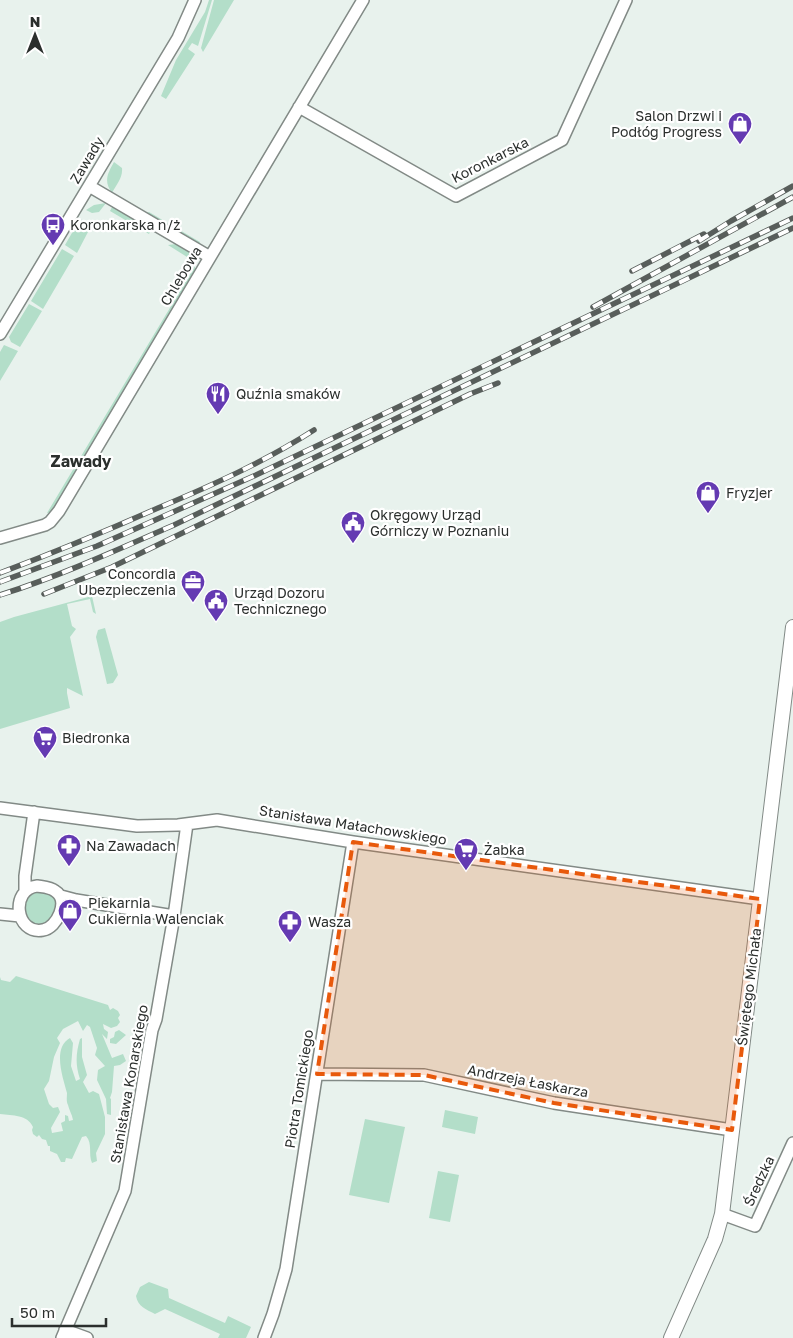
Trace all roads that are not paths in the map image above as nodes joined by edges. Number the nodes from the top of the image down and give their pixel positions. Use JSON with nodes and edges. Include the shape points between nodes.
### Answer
{"nodes":[{"id":1,"x":195,"y":0,"type":"edge"},
{"id":2,"x":362,"y":0,"type":"edge"},
{"id":3,"x":626,"y":0,"type":"edge"},
{"id":4,"x":299,"y":107,"type":"junction"},
{"id":5,"x":89,"y":186,"type":"junction"},
{"id":6,"x":210,"y":256,"type":"junction"},
{"id":7,"x":0,"y":334,"type":"edge"},
{"id":8,"x":0,"y":538,"type":"edge"},
{"id":9,"x":793,"y":627,"type":"edge"},
{"id":10,"x":0,"y":808,"type":"edge"},
{"id":11,"x":34,"y":812,"type":"junction"},
{"id":12,"x":187,"y":824,"type":"junction"},
{"id":13,"x":353,"y":842,"type":"junction"},
{"id":14,"x":25,"y":891,"type":"junction"},
{"id":15,"x":60,"y":896,"type":"junction"},
{"id":16,"x":760,"y":899,"type":"junction"},
{"id":17,"x":0,"y":914,"type":"edge"},
{"id":18,"x":20,"y":916,"type":"junction"},
{"id":19,"x":174,"y":916,"type":"junction"},
{"id":20,"x":317,"y":1074,"type":"junction"},
{"id":21,"x":732,"y":1130,"type":"junction"},
{"id":22,"x":793,"y":1143,"type":"edge"},
{"id":23,"x":722,"y":1214,"type":"junction"},
{"id":24,"x":64,"y":1334,"type":"edge"},
{"id":25,"x":87,"y":1338,"type":"edge"},
{"id":26,"x":264,"y":1338,"type":"edge"},
{"id":27,"x":670,"y":1338,"type":"edge"}],
"edges":[{"from":1,"to":5,"type":"street","name":"Zawady","via":[[178,38]]},
{"from":2,"to":4,"type":"street","name":"Chlebowa"},
{"from":3,"to":4,"type":"street","name":"Koronkarska","via":[[562,140],[456,196]]},
{"from":4,"to":6,"type":"street","name":"Chlebowa"},
{"from":5,"to":6,"type":"street"},
{"from":5,"to":7,"type":"street","name":"Zawady"},
{"from":6,"to":8,"type":"street","name":"Chlebowa","via":[[59,511],[45,525]]},
{"from":9,"to":16,"type":"street","name":"Świętego Michała"},
{"from":10,"to":11,"type":"street","name":"Stanisława Małachowskiego"},
{"from":11,"to":12,"type":"street","name":"Stanisława Małachowskiego","via":[[137,826]]},
{"from":11,"to":14,"type":"street"},
{"from":12,"to":13,"type":"street","name":"Stanisława Małachowskiego","via":[[217,820]]},
{"from":12,"to":19,"type":"street","name":"Stanisława Konarskiego"},
{"from":13,"to":16,"type":"street","name":"Stanisława Małachowskiego"},
{"from":13,"to":20,"type":"street","name":"Piotra Tomickiego"},
{"from":14,"to":15,"type":"street","via":[[29,887],[46,888],[55,890]]},
{"from":14,"to":18,"type":"street","via":[[20,903]]},
{"from":15,"to":18,"type":"street","via":[[62,908],[51,927],[45,930],[28,927]]},
{"from":15,"to":19,"type":"street"},
{"from":16,"to":21,"type":"street","name":"Świętego Michała"},
{"from":17,"to":18,"type":"street"},
{"from":19,"to":24,"type":"street","name":"Stanisława Konarskiego","via":[[125,1191]]},
{"from":20,"to":21,"type":"street","name":"Andrzeja Łaskarza","via":[[424,1075],[554,1103]]},
{"from":20,"to":26,"type":"street","name":"Piotra Tomickiego","via":[[286,1269]]},
{"from":21,"to":23,"type":"street","name":"Świętego Michała"},
{"from":22,"to":23,"type":"street","name":"Średzka","via":[[755,1226]]},
{"from":23,"to":27,"type":"street","name":"Świętego Michała","via":[[715,1239]]},
{"from":24,"to":25,"type":"street"}]}
